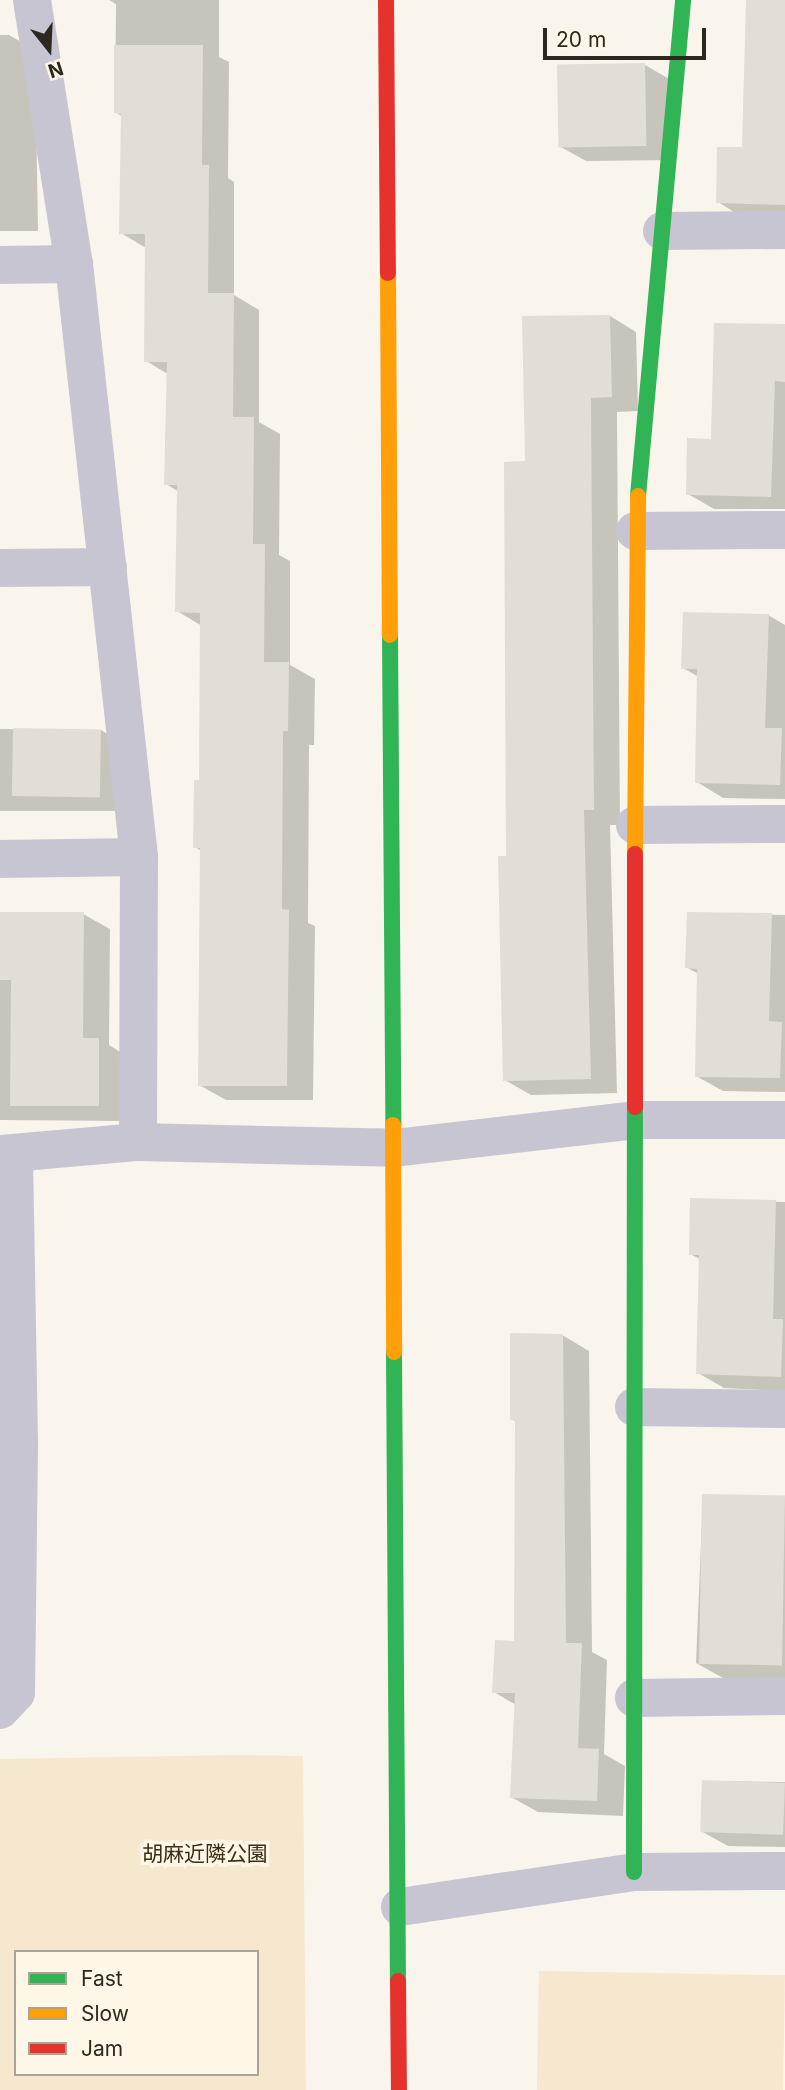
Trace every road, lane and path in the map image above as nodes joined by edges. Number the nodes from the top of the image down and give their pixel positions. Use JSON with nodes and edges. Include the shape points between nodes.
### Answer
{"nodes":[{"id":1,"x":32,"y":0,"type":"edge"},
{"id":2,"x":386,"y":0,"type":"edge"},
{"id":3,"x":683,"y":0,"type":"edge"},
{"id":4,"x":785,"y":230,"type":"edge"},
{"id":5,"x":662,"y":231,"type":"junction"},
{"id":6,"x":74,"y":264,"type":"junction"},
{"id":7,"x":0,"y":265,"type":"edge"},
{"id":8,"x":785,"y":530,"type":"edge"},
{"id":9,"x":635,"y":531,"type":"junction"},
{"id":10,"x":108,"y":566,"type":"junction"},
{"id":11,"x":0,"y":568,"type":"edge"},
{"id":12,"x":785,"y":824,"type":"edge"},
{"id":13,"x":635,"y":825,"type":"junction"},
{"id":14,"x":139,"y":857,"type":"junction"},
{"id":15,"x":0,"y":859,"type":"edge"},
{"id":16,"x":635,"y":1120,"type":"junction"},
{"id":17,"x":785,"y":1120,"type":"edge"},
{"id":18,"x":138,"y":1142,"type":"junction"},
{"id":19,"x":394,"y":1148,"type":"junction"},
{"id":20,"x":7,"y":1154,"type":"edge"},
{"id":21,"x":634,"y":1408,"type":"junction"},
{"id":22,"x":785,"y":1409,"type":"edge"},
{"id":23,"x":10,"y":1442,"type":"edge"},
{"id":24,"x":785,"y":1696,"type":"edge"},
{"id":25,"x":634,"y":1698,"type":"junction"},
{"id":26,"x":0,"y":1710,"type":"edge"},
{"id":27,"x":785,"y":1871,"type":"edge"},
{"id":28,"x":634,"y":1872,"type":"junction"},
{"id":29,"x":400,"y":1907,"type":"junction"},
{"id":30,"x":399,"y":2090,"type":"edge"}],
"edges":[{"from":1,"to":6,"type":"street"},
{"from":2,"to":19,"type":"street"},
{"from":3,"to":5,"type":"street"},
{"from":4,"to":5,"type":"street"},
{"from":5,"to":9,"type":"street"},
{"from":6,"to":7,"type":"street"},
{"from":6,"to":10,"type":"street"},
{"from":8,"to":9,"type":"street"},
{"from":9,"to":13,"type":"street"},
{"from":10,"to":11,"type":"street"},
{"from":10,"to":14,"type":"street"},
{"from":12,"to":13,"type":"street"},
{"from":13,"to":16,"type":"street"},
{"from":14,"to":15,"type":"street"},
{"from":14,"to":18,"type":"street"},
{"from":16,"to":17,"type":"street"},
{"from":16,"to":19,"type":"street"},
{"from":16,"to":21,"type":"street"},
{"from":18,"to":19,"type":"street"},
{"from":18,"to":20,"type":"street"},
{"from":19,"to":29,"type":"street"},
{"from":20,"to":23,"type":"street"},
{"from":21,"to":22,"type":"street"},
{"from":21,"to":25,"type":"street"},
{"from":23,"to":26,"type":"street","via":[[16,1693]]},
{"from":24,"to":25,"type":"street"},
{"from":25,"to":28,"type":"street"},
{"from":27,"to":28,"type":"street"},
{"from":28,"to":29,"type":"street"},
{"from":29,"to":30,"type":"street"}]}
